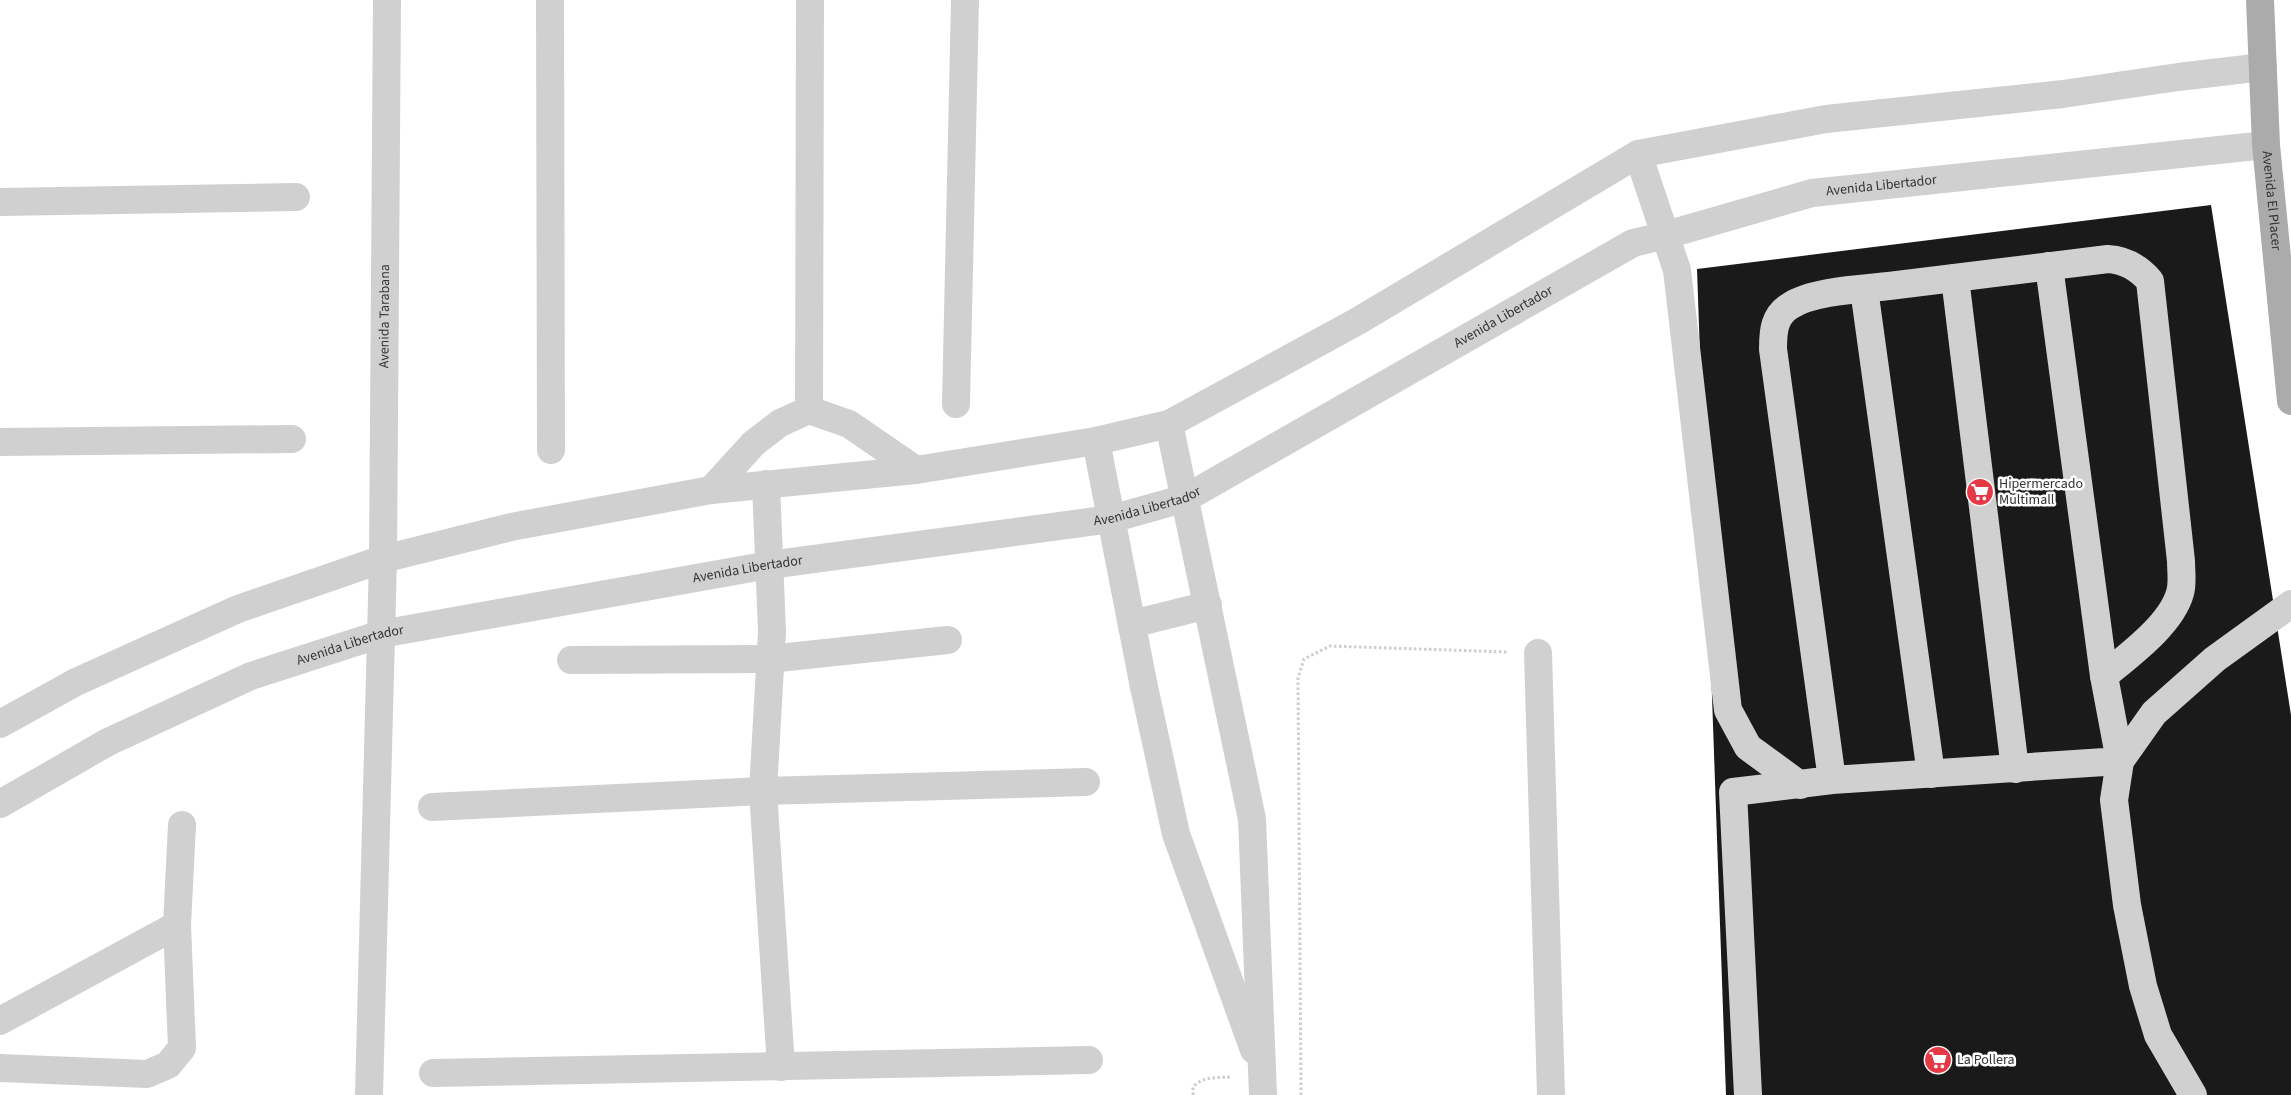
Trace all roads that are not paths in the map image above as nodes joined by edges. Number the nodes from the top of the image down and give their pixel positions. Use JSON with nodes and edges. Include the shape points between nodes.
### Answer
{"nodes":[{"id":1,"x":387,"y":0,"type":"edge"},
{"id":2,"x":550,"y":0,"type":"edge"},
{"id":3,"x":810,"y":0,"type":"edge"},
{"id":4,"x":965,"y":0,"type":"edge"},
{"id":5,"x":2260,"y":0,"type":"edge"},
{"id":6,"x":2263,"y":67,"type":"junction"},
{"id":7,"x":2266,"y":145,"type":"junction"},
{"id":8,"x":1638,"y":154,"type":"junction"},
{"id":9,"x":296,"y":197,"type":"dead end"},
{"id":10,"x":0,"y":202,"type":"edge"},
{"id":11,"x":1666,"y":235,"type":"junction"},
{"id":12,"x":2049,"y":266,"type":"junction"},
{"id":13,"x":1955,"y":278,"type":"junction"},
{"id":14,"x":1864,"y":289,"type":"junction"},
{"id":15,"x":2291,"y":401,"type":"edge"},
{"id":16,"x":956,"y":404,"type":"dead end"},
{"id":17,"x":809,"y":410,"type":"junction"},
{"id":18,"x":1168,"y":424,"type":"junction"},
{"id":19,"x":292,"y":439,"type":"dead end"},
{"id":20,"x":1096,"y":441,"type":"junction"},
{"id":21,"x":0,"y":442,"type":"edge"},
{"id":22,"x":551,"y":450,"type":"dead end"},
{"id":23,"x":916,"y":470,"type":"junction"},
{"id":24,"x":766,"y":484,"type":"junction"},
{"id":25,"x":711,"y":490,"type":"junction"},
{"id":26,"x":1186,"y":498,"type":"junction"},
{"id":27,"x":1111,"y":519,"type":"junction"},
{"id":28,"x":383,"y":559,"type":"junction"},
{"id":29,"x":769,"y":565,"type":"junction"},
{"id":30,"x":2291,"y":604,"type":"edge"},
{"id":31,"x":1208,"y":605,"type":"junction"},
{"id":32,"x":1132,"y":624,"type":"junction"},
{"id":33,"x":381,"y":634,"type":"junction"},
{"id":34,"x":948,"y":640,"type":"dead end"},
{"id":35,"x":1538,"y":653,"type":"road end"},
{"id":36,"x":770,"y":659,"type":"junction"},
{"id":37,"x":571,"y":660,"type":"dead end"},
{"id":38,"x":2104,"y":676,"type":"junction"},
{"id":39,"x":0,"y":724,"type":"edge"},
{"id":40,"x":2120,"y":761,"type":"junction"},
{"id":41,"x":2015,"y":768,"type":"junction"},
{"id":42,"x":1931,"y":774,"type":"junction"},
{"id":43,"x":1832,"y":780,"type":"junction"},
{"id":44,"x":1086,"y":782,"type":"dead end"},
{"id":45,"x":1800,"y":785,"type":"junction"},
{"id":46,"x":763,"y":791,"type":"junction"},
{"id":47,"x":0,"y":804,"type":"edge"},
{"id":48,"x":432,"y":807,"type":"dead end"},
{"id":49,"x":182,"y":825,"type":"dead end"},
{"id":50,"x":177,"y":925,"type":"junction"},
{"id":51,"x":0,"y":1021,"type":"edge"},
{"id":52,"x":1089,"y":1060,"type":"dead end"},
{"id":53,"x":781,"y":1067,"type":"junction"},
{"id":54,"x":0,"y":1068,"type":"edge"},
{"id":55,"x":433,"y":1073,"type":"dead end"},
{"id":56,"x":1263,"y":1085,"type":"edge"},
{"id":57,"x":369,"y":1095,"type":"edge"},
{"id":58,"x":1551,"y":1095,"type":"edge"},
{"id":59,"x":1748,"y":1095,"type":"edge"},
{"id":60,"x":2193,"y":1095,"type":"edge"}],
"edges":[{"from":1,"to":28,"type":"street","name":"Avenida Tarabana"},
{"from":2,"to":22,"type":"street"},
{"from":3,"to":17,"type":"street"},
{"from":4,"to":16,"type":"street"},
{"from":5,"to":6,"type":"main road","name":"Avenida El Placer"},
{"from":6,"to":7,"type":"main road","name":"Avenida El Placer"},
{"from":6,"to":8,"type":"street","via":[[2063,94],[1826,119]]},
{"from":7,"to":11,"type":"street","name":"Avenida Libertador","via":[[1812,192]]},
{"from":7,"to":15,"type":"main road","name":"Avenida El Placer"},
{"from":8,"to":11,"type":"street"},
{"from":8,"to":18,"type":"street","via":[[1358,321]]},
{"from":9,"to":10,"type":"street"},
{"from":11,"to":26,"type":"street","name":"Avenida Libertador","via":[[1633,243]]},
{"from":11,"to":45,"type":"street","via":[[1677,270],[1728,710],[1748,747]]},
{"from":12,"to":13,"type":"street"},
{"from":12,"to":38,"type":"street"},
{"from":12,"to":38,"type":"street","via":[[2121,260],[2150,281],[2181,562],[2180,593],[2172,610],[2155,631]]},
{"from":13,"to":14,"type":"street"},
{"from":13,"to":41,"type":"street"},
{"from":14,"to":42,"type":"street"},
{"from":14,"to":43,"type":"street","via":[[1809,297],[1791,304],[1775,323],[1772,348]]},
{"from":17,"to":23,"type":"street","via":[[849,424]]},
{"from":17,"to":25,"type":"street","via":[[780,423],[754,443]]},
{"from":18,"to":20,"type":"street"},
{"from":18,"to":26,"type":"street"},
{"from":19,"to":21,"type":"street"},
{"from":20,"to":23,"type":"street"},
{"from":20,"to":27,"type":"street"},
{"from":23,"to":24,"type":"street"},
{"from":24,"to":25,"type":"street"},
{"from":24,"to":29,"type":"street"},
{"from":25,"to":28,"type":"street","via":[[511,527]]},
{"from":26,"to":27,"type":"street","name":"Avenida Libertador"},
{"from":26,"to":31,"type":"street"},
{"from":27,"to":29,"type":"street","name":"Avenida Libertador"},
{"from":27,"to":32,"type":"street"},
{"from":28,"to":33,"type":"street","name":"Avenida Tarabana"},
{"from":28,"to":39,"type":"street","via":[[238,609],[76,682]]},
{"from":29,"to":33,"type":"street","name":"Avenida Libertador"},
{"from":29,"to":36,"type":"street"},
{"from":30,"to":40,"type":"street","via":[[2215,659],[2154,713]]},
{"from":31,"to":32,"type":"street"},
{"from":31,"to":56,"type":"street","via":[[1252,818]]},
{"from":32,"to":56,"type":"street","via":[[1176,834]]},
{"from":33,"to":47,"type":"street","name":"Avenida Libertador","via":[[251,676],[108,742]]},
{"from":33,"to":57,"type":"street","name":"Avenida Tarabana"},
{"from":34,"to":36,"type":"street"},
{"from":35,"to":58,"type":"street"},
{"from":36,"to":37,"type":"street"},
{"from":36,"to":46,"type":"street"},
{"from":38,"to":40,"type":"street"},
{"from":40,"to":41,"type":"street"},
{"from":40,"to":60,"type":"street","via":[[2114,800],[2127,904],[2143,986],[2158,1035]]},
{"from":41,"to":42,"type":"street"},
{"from":42,"to":43,"type":"street"},
{"from":43,"to":45,"type":"street"},
{"from":44,"to":46,"type":"street"},
{"from":45,"to":59,"type":"street","via":[[1733,792]]},
{"from":46,"to":48,"type":"street"},
{"from":46,"to":53,"type":"street"},
{"from":49,"to":50,"type":"street"},
{"from":50,"to":51,"type":"street"},
{"from":50,"to":54,"type":"street","via":[[182,1048],[168,1065],[147,1074]]},
{"from":52,"to":53,"type":"street"},
{"from":53,"to":55,"type":"street"}]}
